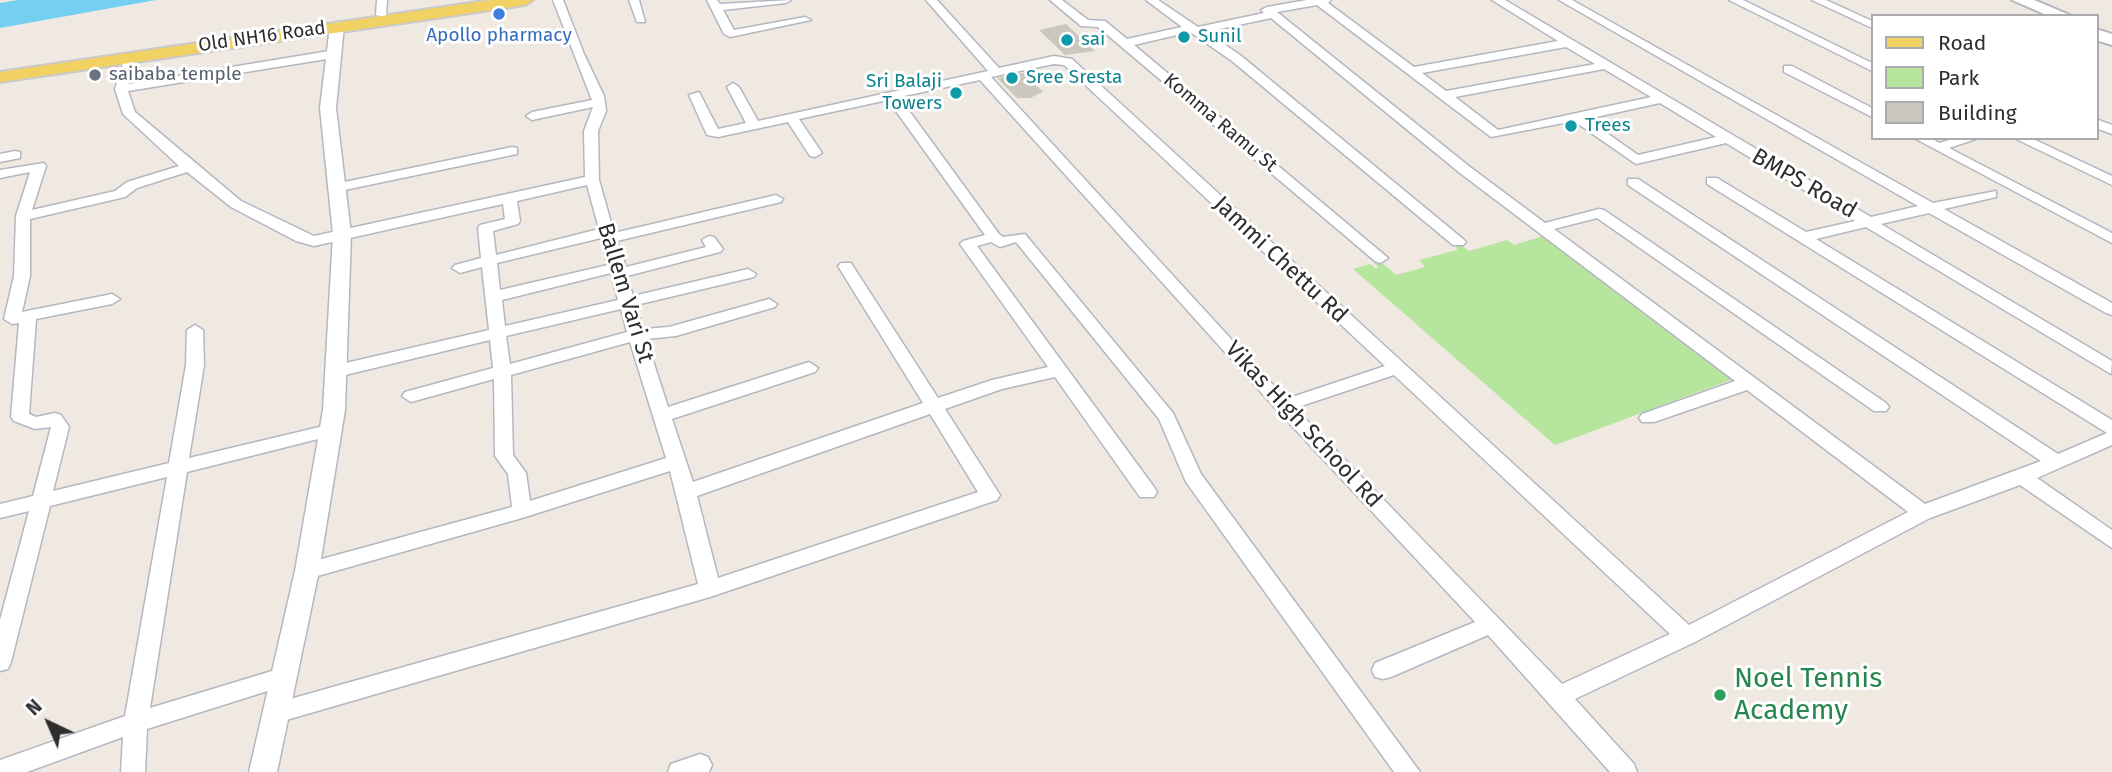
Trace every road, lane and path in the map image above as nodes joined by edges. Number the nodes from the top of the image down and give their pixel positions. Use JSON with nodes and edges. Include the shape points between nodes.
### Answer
{"nodes":[{"id":1,"x":489,"y":0,"type":"edge"},
{"id":2,"x":525,"y":0,"type":"edge"},
{"id":3,"x":558,"y":0,"type":"edge"},
{"id":4,"x":634,"y":0,"type":"edge"},
{"id":5,"x":786,"y":0,"type":"edge"},
{"id":6,"x":931,"y":0,"type":"edge"},
{"id":7,"x":1055,"y":0,"type":"edge"},
{"id":8,"x":1151,"y":0,"type":"edge"},
{"id":9,"x":1564,"y":0,"type":"edge"},
{"id":10,"x":1734,"y":0,"type":"edge"},
{"id":11,"x":1817,"y":0,"type":"edge"},
{"id":12,"x":2002,"y":0,"type":"edge"},
{"id":13,"x":2021,"y":0,"type":"edge"},
{"id":14,"x":1322,"y":1,"type":"edge"},
{"id":15,"x":1503,"y":1,"type":"edge"},
{"id":16,"x":714,"y":4,"type":"edge"},
{"id":17,"x":382,"y":7,"type":"edge"},
{"id":18,"x":1273,"y":14,"type":"junction"},
{"id":19,"x":2040,"y":14,"type":"edge"},
{"id":20,"x":2059,"y":14,"type":"edge"},
{"id":21,"x":641,"y":20,"type":"dead end"},
{"id":22,"x":805,"y":20,"type":"dead end"},
{"id":23,"x":1870,"y":24,"type":"edge"},
{"id":24,"x":337,"y":26,"type":"junction"},
{"id":25,"x":1194,"y":29,"type":"junction"},
{"id":26,"x":1125,"y":43,"type":"junction"},
{"id":27,"x":1567,"y":43,"type":"junction"},
{"id":28,"x":335,"y":54,"type":"junction"},
{"id":29,"x":130,"y":57,"type":"junction"},
{"id":30,"x":1607,"y":65,"type":"junction"},
{"id":31,"x":1870,"y":66,"type":"edge"},
{"id":32,"x":231,"y":69,"type":"junction"},
{"id":33,"x":1788,"y":69,"type":"dead end"},
{"id":34,"x":0,"y":70,"type":"edge"},
{"id":35,"x":1412,"y":71,"type":"junction"},
{"id":36,"x":990,"y":74,"type":"junction"},
{"id":37,"x":0,"y":77,"type":"edge"},
{"id":38,"x":231,"y":83,"type":"dead end"},
{"id":39,"x":733,"y":87,"type":"dead end"},
{"id":40,"x":121,"y":89,"type":"junction"},
{"id":41,"x":695,"y":95,"type":"dead end"},
{"id":42,"x":1444,"y":95,"type":"junction"},
{"id":43,"x":892,"y":96,"type":"junction"},
{"id":44,"x":1661,"y":99,"type":"junction"},
{"id":45,"x":599,"y":102,"type":"junction"},
{"id":46,"x":1870,"y":112,"type":"edge"},
{"id":47,"x":532,"y":116,"type":"dead end"},
{"id":48,"x":792,"y":118,"type":"junction"},
{"id":49,"x":1578,"y":118,"type":"junction"},
{"id":50,"x":754,"y":126,"type":"junction"},
{"id":51,"x":1726,"y":139,"type":"junction"},
{"id":52,"x":1924,"y":140,"type":"edge"},
{"id":53,"x":1965,"y":140,"type":"edge"},
{"id":54,"x":2024,"y":140,"type":"edge"},
{"id":55,"x":1937,"y":147,"type":"junction"},
{"id":56,"x":512,"y":151,"type":"dead end"},
{"id":57,"x":815,"y":153,"type":"dead end"},
{"id":58,"x":15,"y":155,"type":"dead end"},
{"id":59,"x":0,"y":158,"type":"edge"},
{"id":60,"x":189,"y":167,"type":"junction"},
{"id":61,"x":0,"y":174,"type":"edge"},
{"id":62,"x":592,"y":180,"type":"junction"},
{"id":63,"x":1712,"y":181,"type":"dead end"},
{"id":64,"x":2112,"y":181,"type":"edge"},
{"id":65,"x":1633,"y":182,"type":"dead end"},
{"id":66,"x":335,"y":188,"type":"junction"},
{"id":67,"x":1991,"y":194,"type":"dead end"},
{"id":68,"x":510,"y":199,"type":"junction"},
{"id":69,"x":776,"y":199,"type":"dead end"},
{"id":70,"x":1933,"y":207,"type":"junction"},
{"id":71,"x":23,"y":216,"type":"junction"},
{"id":72,"x":1868,"y":221,"type":"junction"},
{"id":73,"x":1541,"y":228,"type":"junction"},
{"id":74,"x":342,"y":234,"type":"junction"},
{"id":75,"x":607,"y":235,"type":"junction"},
{"id":76,"x":994,"y":237,"type":"junction"},
{"id":77,"x":1801,"y":238,"type":"junction"},
{"id":78,"x":2112,"y":239,"type":"edge"},
{"id":79,"x":709,"y":240,"type":"dead end"},
{"id":80,"x":1458,"y":242,"type":"dead end"},
{"id":81,"x":1380,"y":258,"type":"dead end"},
{"id":82,"x":487,"y":260,"type":"junction"},
{"id":83,"x":846,"y":266,"type":"dead end"},
{"id":84,"x":460,"y":268,"type":"dead end"},
{"id":85,"x":619,"y":270,"type":"junction"},
{"id":86,"x":748,"y":274,"type":"dead end"},
{"id":87,"x":493,"y":297,"type":"junction"},
{"id":88,"x":112,"y":299,"type":"dead end"},
{"id":89,"x":627,"y":300,"type":"junction"},
{"id":90,"x":769,"y":304,"type":"dead end"},
{"id":91,"x":2112,"y":310,"type":"edge"},
{"id":92,"x":13,"y":319,"type":"edge"},
{"id":93,"x":195,"y":330,"type":"dead end"},
{"id":94,"x":499,"y":330,"type":"junction"},
{"id":95,"x":636,"y":335,"type":"junction"},
{"id":96,"x":809,"y":368,"type":"dead end"},
{"id":97,"x":1396,"y":368,"type":"junction"},
{"id":98,"x":2111,"y":368,"type":"edge"},
{"id":99,"x":502,"y":370,"type":"junction"},
{"id":100,"x":1059,"y":370,"type":"junction"},
{"id":101,"x":337,"y":371,"type":"junction"},
{"id":102,"x":1751,"y":382,"type":"junction"},
{"id":103,"x":411,"y":396,"type":"dead end"},
{"id":104,"x":936,"y":406,"type":"junction"},
{"id":105,"x":1283,"y":406,"type":"junction"},
{"id":106,"x":1880,"y":407,"type":"dead end"},
{"id":107,"x":663,"y":415,"type":"junction"},
{"id":108,"x":1648,"y":418,"type":"dead end"},
{"id":109,"x":2112,"y":428,"type":"edge"},
{"id":110,"x":331,"y":430,"type":"junction"},
{"id":111,"x":2112,"y":438,"type":"edge"},
{"id":112,"x":675,"y":461,"type":"junction"},
{"id":113,"x":2055,"y":461,"type":"junction"},
{"id":114,"x":180,"y":468,"type":"junction"},
{"id":115,"x":2022,"y":477,"type":"junction"},
{"id":116,"x":686,"y":492,"type":"junction"},
{"id":117,"x":1147,"y":492,"type":"dead end"},
{"id":118,"x":39,"y":501,"type":"junction"},
{"id":119,"x":522,"y":510,"type":"junction"},
{"id":120,"x":0,"y":511,"type":"edge"},
{"id":121,"x":1923,"y":513,"type":"junction"},
{"id":122,"x":2112,"y":540,"type":"edge"},
{"id":123,"x":307,"y":571,"type":"junction"},
{"id":124,"x":710,"y":589,"type":"junction"},
{"id":125,"x":1492,"y":624,"type":"junction"},
{"id":126,"x":1687,"y":636,"type":"junction"},
{"id":127,"x":0,"y":662,"type":"edge"},
{"id":128,"x":1384,"y":670,"type":"dead end"},
{"id":129,"x":285,"y":676,"type":"junction"},
{"id":130,"x":1559,"y":696,"type":"junction"},
{"id":131,"x":276,"y":713,"type":"junction"},
{"id":132,"x":136,"y":722,"type":"junction"},
{"id":133,"x":0,"y":771,"type":"edge"},
{"id":134,"x":133,"y":772,"type":"edge"},
{"id":135,"x":263,"y":772,"type":"edge"},
{"id":136,"x":1408,"y":772,"type":"edge"},
{"id":137,"x":1625,"y":772,"type":"edge"}],
"edges":[{"from":1,"to":17,"type":"main road","name":"Old NH16 Road"},
{"from":2,"to":24,"type":"main road","name":"Old NH16 Road"},
{"from":3,"to":45,"type":"street"},
{"from":4,"to":21,"type":"street"},
{"from":5,"to":16,"type":"street"},
{"from":6,"to":36,"type":"street","name":"Vikas High School Rd"},
{"from":7,"to":26,"type":"street","name":"Komma Ramu St","via":[[1085,24],[1101,23]]},
{"from":8,"to":25,"type":"street"},
{"from":9,"to":70,"type":"street"},
{"from":10,"to":31,"type":"street"},
{"from":11,"to":23,"type":"street"},
{"from":12,"to":19,"type":"main road"},
{"from":13,"to":20,"type":"main road"},
{"from":14,"to":18,"type":"street","via":[[1267,10]]},
{"from":14,"to":35,"type":"street"},
{"from":15,"to":27,"type":"street","name":"BMPS Road"},
{"from":16,"to":22,"type":"street","via":[[730,34]]},
{"from":17,"to":34,"type":"main road","name":"Old NH16 Road"},
{"from":18,"to":25,"type":"street"},
{"from":18,"to":73,"type":"street"},
{"from":24,"to":28,"type":"street"},
{"from":24,"to":29,"type":"main road","name":"Old NH16 Road"},
{"from":25,"to":26,"type":"street"},
{"from":25,"to":80,"type":"street"},
{"from":26,"to":81,"type":"street","name":"Komma Ramu St"},
{"from":27,"to":30,"type":"street","name":"BMPS Road"},
{"from":27,"to":35,"type":"street"},
{"from":28,"to":32,"type":"street"},
{"from":28,"to":66,"type":"street","via":[[328,108]]},
{"from":29,"to":37,"type":"main road","name":"Old NH16 Road"},
{"from":29,"to":40,"type":"street"},
{"from":30,"to":42,"type":"street"},
{"from":30,"to":44,"type":"street","name":"BMPS Road"},
{"from":32,"to":38,"type":"street"},
{"from":32,"to":40,"type":"street"},
{"from":33,"to":46,"type":"street"},
{"from":35,"to":42,"type":"street"},
{"from":36,"to":43,"type":"street","name":"Jammi Chettu Rd"},
{"from":36,"to":97,"type":"street","name":"Jammi Chettu Rd","via":[[1054,60],[1068,62]]},
{"from":36,"to":105,"type":"street","name":"Vikas High School Rd"},
{"from":39,"to":50,"type":"street"},
{"from":40,"to":60,"type":"street","via":[[129,114]]},
{"from":41,"to":50,"type":"street","name":"Jammi Chettu Rd","via":[[712,132]]},
{"from":42,"to":49,"type":"street","via":[[1496,134]]},
{"from":43,"to":48,"type":"street","name":"Jammi Chettu Rd"},
{"from":43,"to":76,"type":"street"},
{"from":44,"to":49,"type":"street"},
{"from":44,"to":51,"type":"street","name":"BMPS Road"},
{"from":45,"to":47,"type":"street"},
{"from":45,"to":62,"type":"street","name":"Ballem Vari St","via":[[591,131]]},
{"from":48,"to":50,"type":"street","name":"Jammi Chettu Rd"},
{"from":48,"to":57,"type":"street"},
{"from":49,"to":51,"type":"street","via":[[1636,160]]},
{"from":51,"to":72,"type":"street","name":"BMPS Road"},
{"from":52,"to":55,"type":"street"},
{"from":53,"to":55,"type":"street"},
{"from":54,"to":64,"type":"street"},
{"from":55,"to":78,"type":"street"},
{"from":56,"to":66,"type":"street"},
{"from":58,"to":59,"type":"street"},
{"from":60,"to":71,"type":"street","via":[[132,185],[120,194]]},
{"from":60,"to":74,"type":"street","via":[[236,204],[301,238],[314,241]]},
{"from":61,"to":71,"type":"street","via":[[39,166]]},
{"from":62,"to":68,"type":"street"},
{"from":62,"to":75,"type":"street","name":"Ballem Vari St"},
{"from":63,"to":77,"type":"street"},
{"from":65,"to":113,"type":"street"},
{"from":66,"to":74,"type":"street"},
{"from":67,"to":70,"type":"street"},
{"from":68,"to":74,"type":"street"},
{"from":68,"to":82,"type":"street","via":[[513,221],[485,228]]},
{"from":69,"to":75,"type":"street"},
{"from":70,"to":72,"type":"street"},
{"from":70,"to":91,"type":"street"},
{"from":71,"to":92,"type":"street","via":[[22,276]]},
{"from":72,"to":77,"type":"street"},
{"from":72,"to":98,"type":"street","name":"BMPS Road"},
{"from":73,"to":102,"type":"street"},
{"from":73,"to":106,"type":"street","via":[[1599,213]]},
{"from":74,"to":101,"type":"street"},
{"from":75,"to":82,"type":"street"},
{"from":75,"to":85,"type":"street","name":"Ballem Vari St"},
{"from":76,"to":100,"type":"street","via":[[968,244]]},
{"from":76,"to":136,"type":"street","via":[[1000,242],[1020,237],[1167,417],[1193,477]]},
{"from":77,"to":109,"type":"street"},
{"from":79,"to":85,"type":"street","via":[[715,249]]},
{"from":82,"to":84,"type":"street"},
{"from":82,"to":87,"type":"street"},
{"from":83,"to":104,"type":"street"},
{"from":85,"to":87,"type":"street"},
{"from":85,"to":89,"type":"street","name":"Ballem Vari St"},
{"from":86,"to":89,"type":"street"},
{"from":87,"to":94,"type":"street"},
{"from":88,"to":92,"type":"street"},
{"from":89,"to":94,"type":"street"},
{"from":89,"to":95,"type":"street","name":"Ballem Vari St"},
{"from":90,"to":95,"type":"street","via":[[670,332]]},
{"from":92,"to":118,"type":"street","via":[[20,417],[35,423],[55,419],[60,427]]},
{"from":93,"to":114,"type":"street","via":[[195,365]]},
{"from":94,"to":99,"type":"street"},
{"from":94,"to":101,"type":"street"},
{"from":95,"to":99,"type":"street"},
{"from":95,"to":107,"type":"street","name":"Ballem Vari St"},
{"from":96,"to":107,"type":"street"},
{"from":97,"to":105,"type":"street"},
{"from":97,"to":126,"type":"street","name":"Jammi Chettu Rd"},
{"from":99,"to":103,"type":"street"},
{"from":99,"to":119,"type":"street","via":[[504,456],[517,473]]},
{"from":100,"to":104,"type":"street","via":[[998,384]]},
{"from":100,"to":117,"type":"street"},
{"from":101,"to":110,"type":"street"},
{"from":102,"to":108,"type":"street"},
{"from":102,"to":121,"type":"street"},
{"from":104,"to":116,"type":"street"},
{"from":104,"to":124,"type":"street","via":[[990,495]]},
{"from":105,"to":125,"type":"street","name":"Vikas High School Rd"},
{"from":107,"to":112,"type":"street","name":"Ballem Vari St"},
{"from":110,"to":114,"type":"street"},
{"from":110,"to":123,"type":"street"},
{"from":111,"to":113,"type":"street"},
{"from":112,"to":116,"type":"street","name":"Ballem Vari St"},
{"from":112,"to":119,"type":"street"},
{"from":113,"to":115,"type":"street"},
{"from":114,"to":118,"type":"street"},
{"from":114,"to":132,"type":"street"},
{"from":115,"to":121,"type":"street"},
{"from":115,"to":122,"type":"street"},
{"from":116,"to":124,"type":"street","name":"Ballem Vari St"},
{"from":118,"to":120,"type":"street"},
{"from":118,"to":127,"type":"street"},
{"from":119,"to":123,"type":"street"},
{"from":121,"to":126,"type":"street"},
{"from":123,"to":129,"type":"street"},
{"from":124,"to":131,"type":"street"},
{"from":125,"to":128,"type":"street"},
{"from":125,"to":130,"type":"street","name":"Vikas High School Rd"},
{"from":126,"to":130,"type":"street"},
{"from":129,"to":131,"type":"street"},
{"from":129,"to":132,"type":"street"},
{"from":130,"to":137,"type":"street","name":"Vikas High School Rd"},
{"from":131,"to":135,"type":"street"},
{"from":132,"to":133,"type":"street"},
{"from":132,"to":134,"type":"street"}]}
